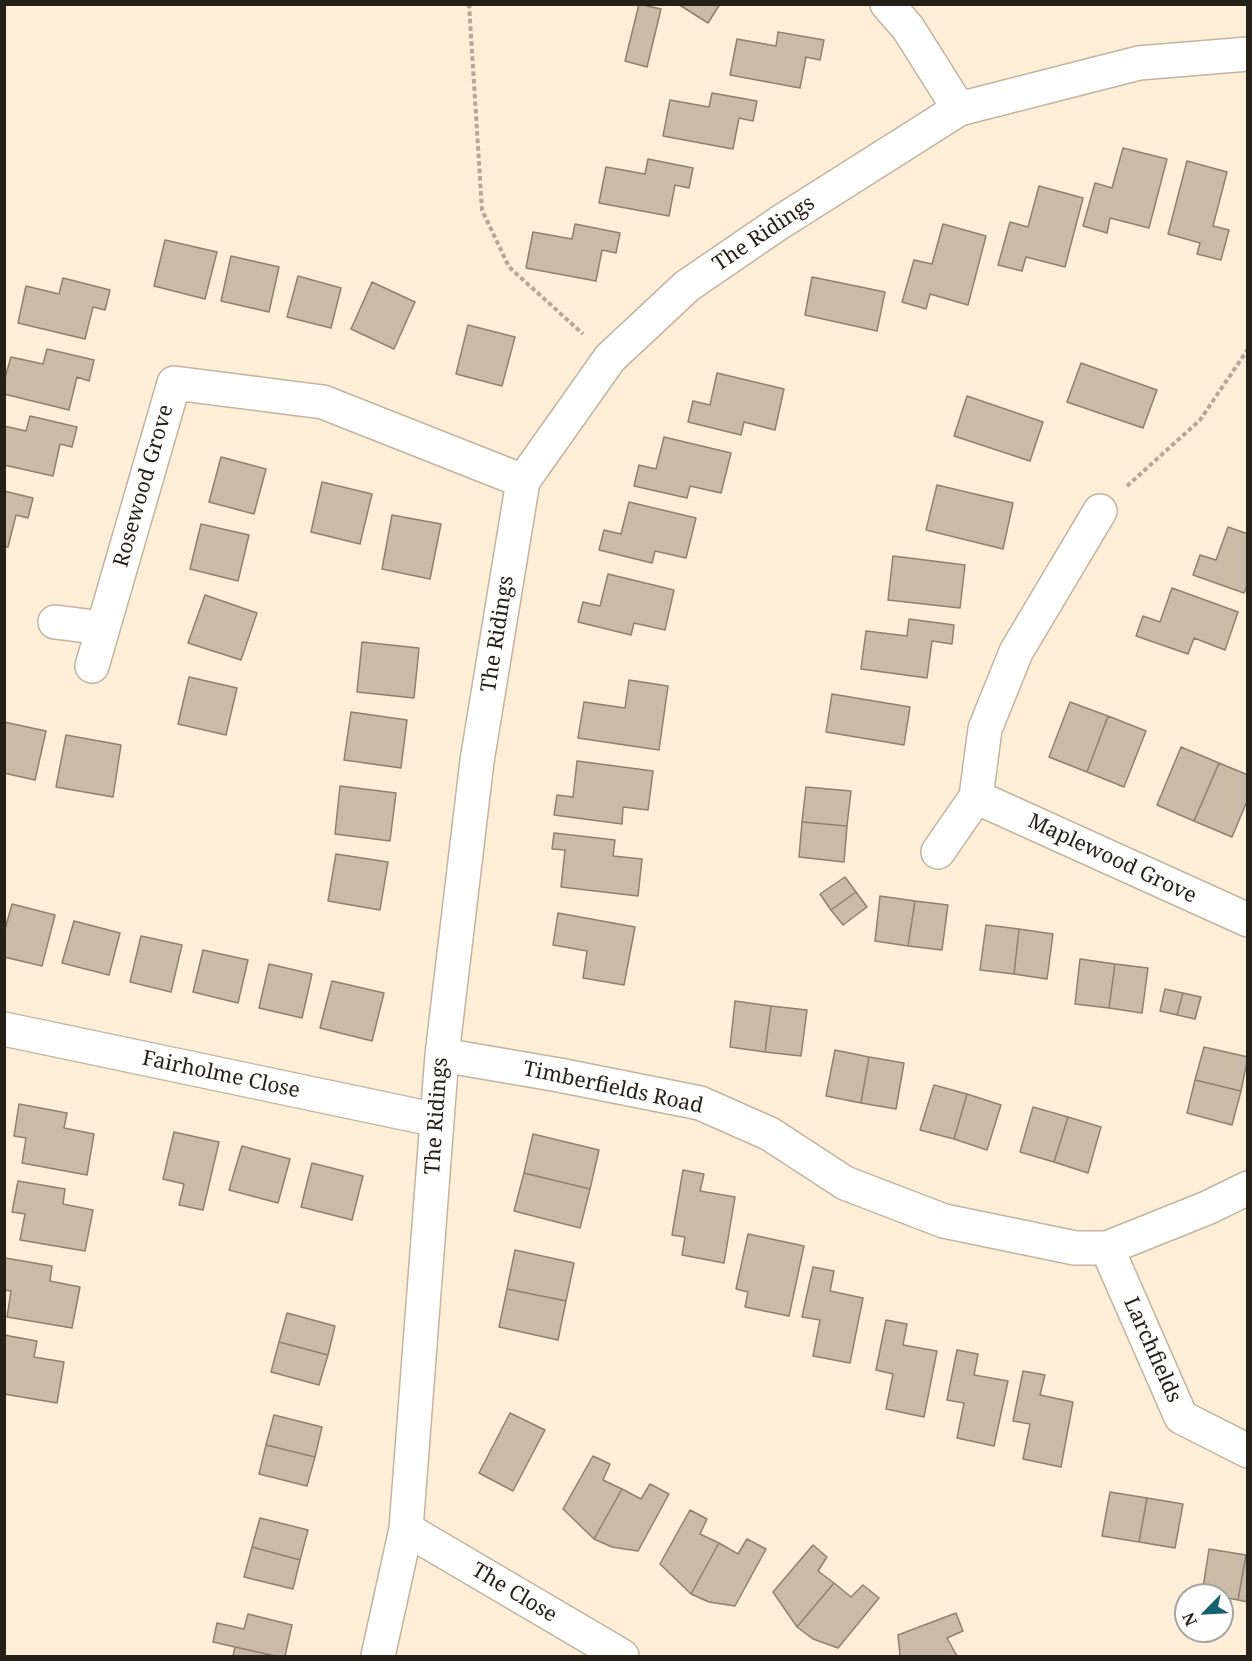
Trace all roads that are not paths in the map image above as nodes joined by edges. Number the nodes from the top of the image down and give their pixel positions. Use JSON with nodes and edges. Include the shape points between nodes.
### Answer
{"nodes":[{"id":1,"x":887,"y":4,"type":"edge"},
{"id":2,"x":1248,"y":54,"type":"edge"},
{"id":3,"x":959,"y":110,"type":"junction"},
{"id":4,"x":522,"y":481,"type":"junction"},
{"id":5,"x":1100,"y":511,"type":"road end"},
{"id":6,"x":55,"y":622,"type":"dead end"},
{"id":7,"x":103,"y":628,"type":"junction"},
{"id":8,"x":92,"y":666,"type":"dead end"},
{"id":9,"x":976,"y":797,"type":"junction"},
{"id":10,"x":938,"y":852,"type":"dead end"},
{"id":11,"x":1248,"y":920,"type":"edge"},
{"id":12,"x":4,"y":1029,"type":"edge"},
{"id":13,"x":442,"y":1055,"type":"junction"},
{"id":14,"x":437,"y":1120,"type":"junction"},
{"id":15,"x":1248,"y":1188,"type":"edge"},
{"id":16,"x":1107,"y":1248,"type":"junction"},
{"id":17,"x":1248,"y":1451,"type":"edge"},
{"id":18,"x":406,"y":1529,"type":"junction"},
{"id":19,"x":378,"y":1656,"type":"edge"},
{"id":20,"x":622,"y":1656,"type":"edge"}],
"edges":[{"from":1,"to":3,"type":"street","via":[[908,28]]},
{"from":2,"to":3,"type":"street","name":"The Ridings","via":[[1139,63]]},
{"from":3,"to":4,"type":"street","name":"The Ridings","via":[[687,286],[610,358]]},
{"from":4,"to":7,"type":"street","name":"Rosewood Grove","via":[[323,402],[174,383]]},
{"from":4,"to":13,"type":"street","name":"The Ridings","via":[[477,761]]},
{"from":5,"to":9,"type":"street","via":[[1016,652],[985,729]]},
{"from":6,"to":7,"type":"street"},
{"from":7,"to":8,"type":"street","name":"Rosewood Grove"},
{"from":9,"to":10,"type":"street"},
{"from":9,"to":11,"type":"street","name":"Maplewood Grove"},
{"from":12,"to":14,"type":"street","name":"Fairholme Close"},
{"from":13,"to":14,"type":"street","name":"The Ridings"},
{"from":13,"to":16,"type":"street","name":"Timberfields Road","via":[[700,1103],[770,1134],[845,1183],[944,1221],[1075,1248]]},
{"from":14,"to":18,"type":"street","name":"The Ridings"},
{"from":15,"to":16,"type":"street","name":"Timberfields Road"},
{"from":16,"to":17,"type":"street","name":"Larchfields","via":[[1181,1417]]},
{"from":18,"to":19,"type":"street","name":"The Ridings"},
{"from":18,"to":20,"type":"street","name":"The Close"}]}
